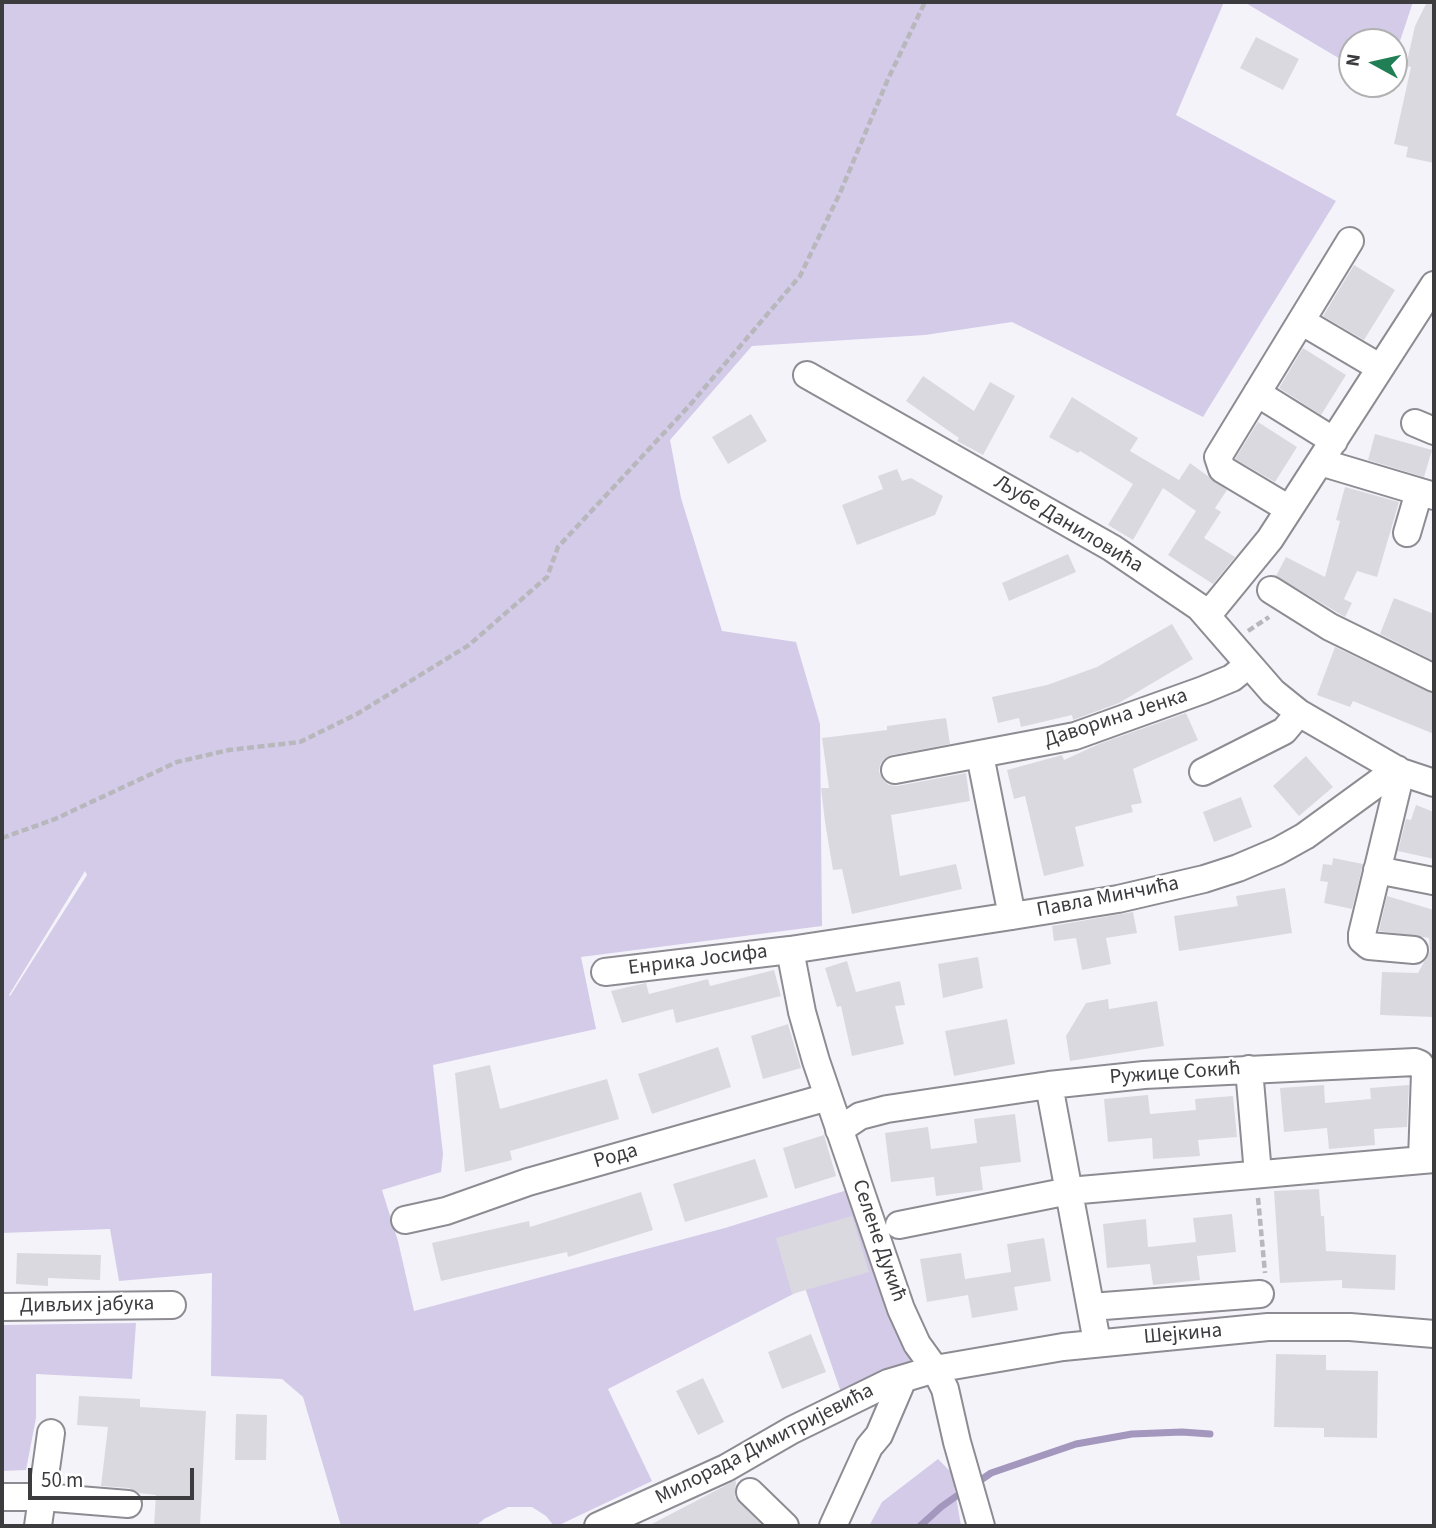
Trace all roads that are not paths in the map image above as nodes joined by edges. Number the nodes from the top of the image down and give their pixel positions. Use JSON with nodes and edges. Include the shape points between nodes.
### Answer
{"nodes":[{"id":1,"x":1350,"y":241,"type":"dead end"},
{"id":2,"x":1434,"y":285,"type":"edge"},
{"id":3,"x":1301,"y":321,"type":"junction"},
{"id":4,"x":1379,"y":367,"type":"junction"},
{"id":5,"x":807,"y":375,"type":"dead end"},
{"id":6,"x":1257,"y":393,"type":"junction"},
{"id":7,"x":1327,"y":451,"type":"junction"},
{"id":8,"x":1427,"y":494,"type":"edge"},
{"id":9,"x":1289,"y":509,"type":"junction"},
{"id":10,"x":1408,"y":533,"type":"dead end"},
{"id":11,"x":1281,"y":597,"type":"road end"},
{"id":12,"x":1207,"y":616,"type":"junction"},
{"id":13,"x":1240,"y":656,"type":"junction"},
{"id":14,"x":1434,"y":678,"type":"edge"},
{"id":15,"x":1299,"y":713,"type":"junction"},
{"id":16,"x":980,"y":755,"type":"junction"},
{"id":17,"x":895,"y":770,"type":"dead end"},
{"id":18,"x":1399,"y":770,"type":"junction"},
{"id":19,"x":1203,"y":772,"type":"dead end"},
{"id":20,"x":1434,"y":783,"type":"edge"},
{"id":21,"x":1377,"y":870,"type":"junction"},
{"id":22,"x":1433,"y":881,"type":"edge"},
{"id":23,"x":1012,"y":916,"type":"junction"},
{"id":24,"x":790,"y":950,"type":"junction"},
{"id":25,"x":1414,"y":950,"type":"dead end"},
{"id":26,"x":605,"y":972,"type":"dead end"},
{"id":27,"x":1249,"y":1069,"type":"junction"},
{"id":28,"x":1049,"y":1085,"type":"junction"},
{"id":29,"x":828,"y":1097,"type":"junction"},
{"id":30,"x":839,"y":1130,"type":"junction"},
{"id":31,"x":1428,"y":1159,"type":"edge"},
{"id":32,"x":1258,"y":1174,"type":"junction"},
{"id":33,"x":1069,"y":1191,"type":"junction"},
{"id":34,"x":405,"y":1220,"type":"dead end"},
{"id":35,"x":899,"y":1225,"type":"dead end"},
{"id":36,"x":1262,"y":1288,"type":"road end"},
{"id":37,"x":172,"y":1305,"type":"dead end"},
{"id":38,"x":2,"y":1307,"type":"edge"},
{"id":39,"x":1091,"y":1307,"type":"junction"},
{"id":40,"x":1434,"y":1334,"type":"edge"},
{"id":41,"x":1097,"y":1342,"type":"junction"},
{"id":42,"x":935,"y":1369,"type":"junction"},
{"id":43,"x":896,"y":1381,"type":"junction"},
{"id":44,"x":51,"y":1433,"type":"dead end"},
{"id":45,"x":750,"y":1492,"type":"dead end"},
{"id":46,"x":2,"y":1497,"type":"edge"},
{"id":47,"x":42,"y":1497,"type":"junction"},
{"id":48,"x":128,"y":1504,"type":"dead end"},
{"id":49,"x":979,"y":1515,"type":"edge"},
{"id":50,"x":38,"y":1526,"type":"edge"},
{"id":51,"x":598,"y":1526,"type":"edge"},
{"id":52,"x":785,"y":1526,"type":"edge"},
{"id":53,"x":833,"y":1526,"type":"edge"}],
"edges":[{"from":1,"to":3,"type":"street"},
{"from":2,"to":4,"type":"street"},
{"from":3,"to":4,"type":"street"},
{"from":3,"to":6,"type":"street"},
{"from":4,"to":7,"type":"street"},
{"from":5,"to":12,"type":"street","name":"Љубе Даниловића","via":[[1112,548]]},
{"from":6,"to":7,"type":"street"},
{"from":6,"to":9,"type":"street","via":[[1218,462],[1222,469]]},
{"from":7,"to":8,"type":"street"},
{"from":7,"to":9,"type":"street"},
{"from":8,"to":10,"type":"street"},
{"from":9,"to":12,"type":"street","via":[[1263,549]]},
{"from":11,"to":14,"type":"street"},
{"from":12,"to":13,"type":"street","name":"Љубе Даниловића"},
{"from":13,"to":15,"type":"street","name":"Љубе Даниловића"},
{"from":13,"to":16,"type":"street","name":"Даворина Јенка","via":[[1232,678],[1213,686],[1075,736]]},
{"from":15,"to":18,"type":"street","name":"Љубе Даниловића"},
{"from":15,"to":19,"type":"street","via":[[1284,731]]},
{"from":16,"to":17,"type":"street","name":"Даворина Јенка"},
{"from":16,"to":23,"type":"street"},
{"from":18,"to":20,"type":"street","name":"Љубе Даниловића"},
{"from":18,"to":21,"type":"street"},
{"from":18,"to":23,"type":"street","name":"Павла Минчића","via":[[1305,836],[1238,868],[1151,892]]},
{"from":21,"to":22,"type":"street"},
{"from":21,"to":25,"type":"street","via":[[1362,940],[1369,946]]},
{"from":23,"to":24,"type":"street","name":"Павла Минчића"},
{"from":24,"to":26,"type":"street","name":"Енрика Јосифа"},
{"from":24,"to":29,"type":"street","name":"Селене Дукић","via":[[802,1012]]},
{"from":27,"to":28,"type":"street","name":"Ружице Сокић"},
{"from":27,"to":31,"type":"street","name":"Ружице Сокић","via":[[1420,1064]]},
{"from":27,"to":32,"type":"street"},
{"from":28,"to":30,"type":"street","name":"Ружице Сокић","via":[[887,1110],[860,1116]]},
{"from":28,"to":33,"type":"street"},
{"from":29,"to":30,"type":"street","name":"Селене Дукић"},
{"from":29,"to":34,"type":"street","name":"Рода"},
{"from":30,"to":42,"type":"street","name":"Селене Дукић","via":[[901,1309],[916,1344]]},
{"from":31,"to":32,"type":"street"},
{"from":32,"to":33,"type":"street"},
{"from":33,"to":35,"type":"street"},
{"from":33,"to":39,"type":"street"},
{"from":36,"to":39,"type":"street"},
{"from":37,"to":38,"type":"street","name":"Дивљих јабука"},
{"from":39,"to":41,"type":"street"},
{"from":40,"to":41,"type":"street","name":"Шејкина","via":[[1291,1326]]},
{"from":41,"to":42,"type":"street","name":"Шејкина"},
{"from":42,"to":43,"type":"street","name":"Милорада Димитријевића"},
{"from":42,"to":49,"type":"street","name":"Селене Дукић","via":[[947,1395]]},
{"from":43,"to":51,"type":"street","name":"Милорада Димитријевића","via":[[792,1430],[726,1468]]},
{"from":43,"to":53,"type":"street","via":[[869,1425],[869,1447]]},
{"from":44,"to":47,"type":"street"},
{"from":45,"to":52,"type":"street"},
{"from":46,"to":47,"type":"street"},
{"from":47,"to":48,"type":"street"},
{"from":47,"to":50,"type":"street"}]}
